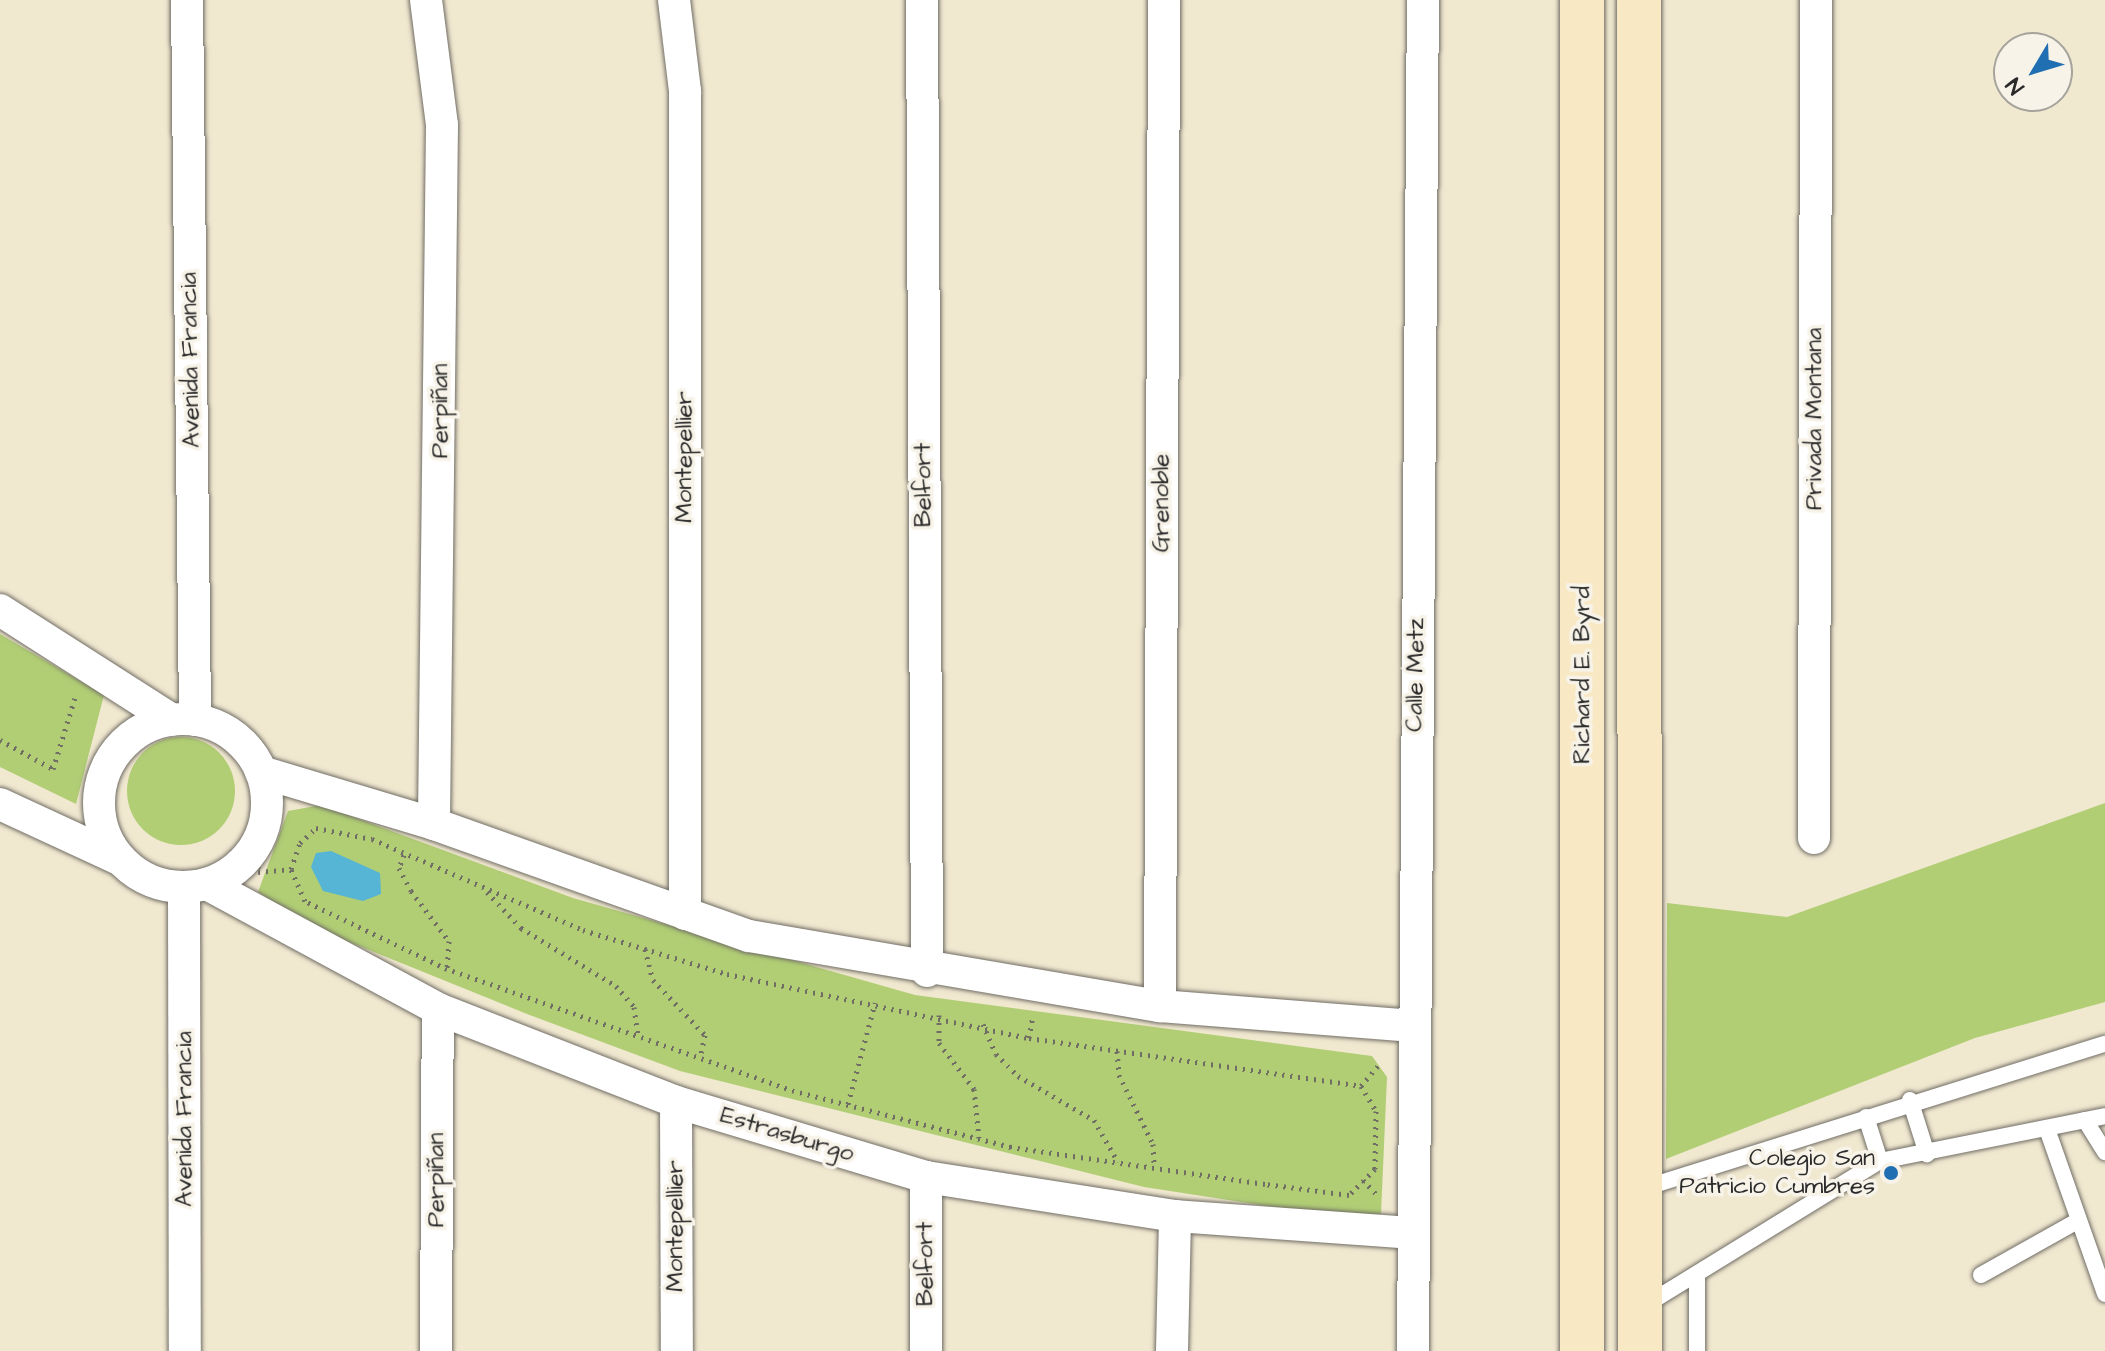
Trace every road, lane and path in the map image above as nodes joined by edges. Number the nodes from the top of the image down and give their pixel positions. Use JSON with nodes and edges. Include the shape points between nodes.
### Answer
{"nodes":[{"id":1,"x":187,"y":0,"type":"edge"},
{"id":2,"x":426,"y":0,"type":"edge"},
{"id":3,"x":674,"y":0,"type":"edge"},
{"id":4,"x":922,"y":0,"type":"edge"},
{"id":5,"x":1164,"y":0,"type":"edge"},
{"id":6,"x":1423,"y":0,"type":"edge"},
{"id":7,"x":1582,"y":0,"type":"edge"},
{"id":8,"x":1639,"y":0,"type":"edge"},
{"id":9,"x":1816,"y":0,"type":"edge"},
{"id":10,"x":0,"y":610,"type":"edge"},
{"id":11,"x":63,"y":689,"type":"dead end"},
{"id":12,"x":184,"y":720,"type":"junction"},
{"id":13,"x":0,"y":740,"type":"edge"},
{"id":14,"x":261,"y":772,"type":"junction"},
{"id":15,"x":0,"y":804,"type":"edge"},
{"id":16,"x":434,"y":824,"type":"junction"},
{"id":17,"x":1814,"y":838,"type":"dead end"},
{"id":18,"x":404,"y":855,"type":"junction"},
{"id":19,"x":119,"y":859,"type":"junction"},
{"id":20,"x":196,"y":886,"type":"junction"},
{"id":21,"x":487,"y":892,"type":"junction"},
{"id":22,"x":685,"y":914,"type":"junction"},
{"id":23,"x":645,"y":949,"type":"junction"},
{"id":24,"x":447,"y":969,"type":"junction"},
{"id":25,"x":927,"y":971,"type":"junction"},
{"id":26,"x":875,"y":1003,"type":"junction"},
{"id":27,"x":1160,"y":1006,"type":"junction"},
{"id":28,"x":438,"y":1009,"type":"junction"},
{"id":29,"x":939,"y":1015,"type":"junction"},
{"id":30,"x":983,"y":1024,"type":"junction"},
{"id":31,"x":1413,"y":1026,"type":"junction"},
{"id":32,"x":638,"y":1035,"type":"junction"},
{"id":33,"x":2105,"y":1044,"type":"edge"},
{"id":34,"x":1117,"y":1051,"type":"junction"},
{"id":35,"x":701,"y":1054,"type":"junction"},
{"id":36,"x":1910,"y":1100,"type":"junction"},
{"id":37,"x":676,"y":1102,"type":"junction"},
{"id":38,"x":848,"y":1104,"type":"junction"},
{"id":39,"x":2105,"y":1116,"type":"edge"},
{"id":40,"x":1866,"y":1117,"type":"junction"},
{"id":41,"x":2085,"y":1120,"type":"junction"},
{"id":42,"x":2047,"y":1129,"type":"junction"},
{"id":43,"x":979,"y":1138,"type":"junction"},
{"id":44,"x":2105,"y":1152,"type":"edge"},
{"id":45,"x":1927,"y":1154,"type":"junction"},
{"id":46,"x":1880,"y":1161,"type":"junction"},
{"id":47,"x":1118,"y":1162,"type":"junction"},
{"id":48,"x":1154,"y":1165,"type":"junction"},
{"id":49,"x":926,"y":1177,"type":"junction"},
{"id":50,"x":1641,"y":1189,"type":"junction"},
{"id":51,"x":1175,"y":1216,"type":"junction"},
{"id":52,"x":2079,"y":1220,"type":"junction"},
{"id":53,"x":1412,"y":1233,"type":"junction"},
{"id":54,"x":1981,"y":1275,"type":"dead end"},
{"id":55,"x":1697,"y":1278,"type":"junction"},
{"id":56,"x":2105,"y":1294,"type":"edge"},
{"id":57,"x":1641,"y":1307,"type":"junction"},
{"id":58,"x":185,"y":1351,"type":"edge"},
{"id":59,"x":436,"y":1351,"type":"edge"},
{"id":60,"x":677,"y":1351,"type":"edge"},
{"id":61,"x":926,"y":1351,"type":"edge"},
{"id":62,"x":1172,"y":1351,"type":"edge"},
{"id":63,"x":1413,"y":1351,"type":"edge"},
{"id":64,"x":1582,"y":1351,"type":"edge"},
{"id":65,"x":1640,"y":1351,"type":"edge"},
{"id":66,"x":1697,"y":1351,"type":"edge"}],
"edges":[{"from":1,"to":12,"type":"street","name":"Avenida Francia"},
{"from":2,"to":16,"type":"street","name":"Perpiñan","via":[[442,125]]},
{"from":3,"to":22,"type":"street","name":"Montepellier","via":[[685,91]]},
{"from":4,"to":25,"type":"street","name":"Belfort"},
{"from":5,"to":27,"type":"street","name":"Grenoble"},
{"from":6,"to":31,"type":"street","name":"Calle Metz"},
{"from":7,"to":64,"type":"street","name":"Richard E. Byrd"},
{"from":8,"to":50,"type":"street"},
{"from":9,"to":17,"type":"street","name":"Privada Montana"},
{"from":10,"to":12,"type":"street"},
{"from":11,"to":13,"type":"path","via":[[76,696],[53,769]]},
{"from":12,"to":14,"type":"street","via":[[235,738]]},
{"from":12,"to":19,"type":"street","via":[[135,734],[104,773],[101,823]]},
{"from":14,"to":16,"type":"street"},
{"from":14,"to":20,"type":"street","via":[[266,818],[253,864]]},
{"from":15,"to":19,"type":"street"},
{"from":16,"to":22,"type":"street"},
{"from":18,"to":21,"type":"path"},
{"from":18,"to":24,"type":"path","via":[[399,868],[411,891],[449,941]]},
{"from":18,"to":24,"type":"path","via":[[372,839],[316,828],[300,843],[291,869],[305,901]]},
{"from":19,"to":20,"type":"street","via":[[138,875]]},
{"from":20,"to":28,"type":"street","name":"Estrasburgo"},
{"from":20,"to":58,"type":"street","name":"Avenida Francia"},
{"from":21,"to":23,"type":"path"},
{"from":21,"to":32,"type":"path","via":[[521,928],[616,986],[634,1007]]},
{"from":22,"to":25,"type":"street","via":[[749,936]]},
{"from":23,"to":26,"type":"path","via":[[727,974]]},
{"from":23,"to":35,"type":"path","via":[[653,980],[705,1035]]},
{"from":24,"to":32,"type":"path"},
{"from":25,"to":27,"type":"street"},
{"from":26,"to":29,"type":"path"},
{"from":26,"to":38,"type":"path"},
{"from":27,"to":31,"type":"street"},
{"from":28,"to":37,"type":"street","name":"Estrasburgo"},
{"from":28,"to":59,"type":"street","name":"Perpiñan"},
{"from":29,"to":30,"type":"path"},
{"from":29,"to":43,"type":"path","via":[[939,1043],[974,1089]]},
{"from":30,"to":34,"type":"path"},
{"from":30,"to":47,"type":"path","via":[[996,1054],[1018,1076],[1094,1120]]},
{"from":31,"to":53,"type":"street","name":"Calle Metz"},
{"from":32,"to":35,"type":"path"},
{"from":33,"to":36,"type":"lane"},
{"from":34,"to":48,"type":"path","via":[[1119,1075],[1153,1144]]},
{"from":34,"to":48,"type":"path","via":[[1361,1086],[1376,1111],[1375,1169],[1349,1195]]},
{"from":35,"to":38,"type":"path"},
{"from":36,"to":40,"type":"lane"},
{"from":36,"to":45,"type":"lane"},
{"from":37,"to":49,"type":"street","name":"Estrasburgo"},
{"from":37,"to":60,"type":"street","name":"Montepellier"},
{"from":38,"to":43,"type":"path"},
{"from":39,"to":41,"type":"lane"},
{"from":40,"to":46,"type":"lane"},
{"from":40,"to":50,"type":"lane"},
{"from":41,"to":42,"type":"lane"},
{"from":41,"to":44,"type":"lane"},
{"from":42,"to":45,"type":"lane"},
{"from":42,"to":52,"type":"lane"},
{"from":43,"to":47,"type":"path"},
{"from":45,"to":46,"type":"lane"},
{"from":46,"to":55,"type":"lane"},
{"from":47,"to":48,"type":"path"},
{"from":49,"to":51,"type":"street","name":"Estrasburgo"},
{"from":49,"to":61,"type":"street","name":"Belfort"},
{"from":50,"to":57,"type":"street"},
{"from":51,"to":53,"type":"street","name":"Estrasburgo"},
{"from":51,"to":62,"type":"street"},
{"from":52,"to":54,"type":"lane"},
{"from":52,"to":56,"type":"lane"},
{"from":53,"to":63,"type":"street","name":"Calle Metz"},
{"from":55,"to":57,"type":"lane"},
{"from":55,"to":66,"type":"lane"},
{"from":57,"to":65,"type":"street"}]}
